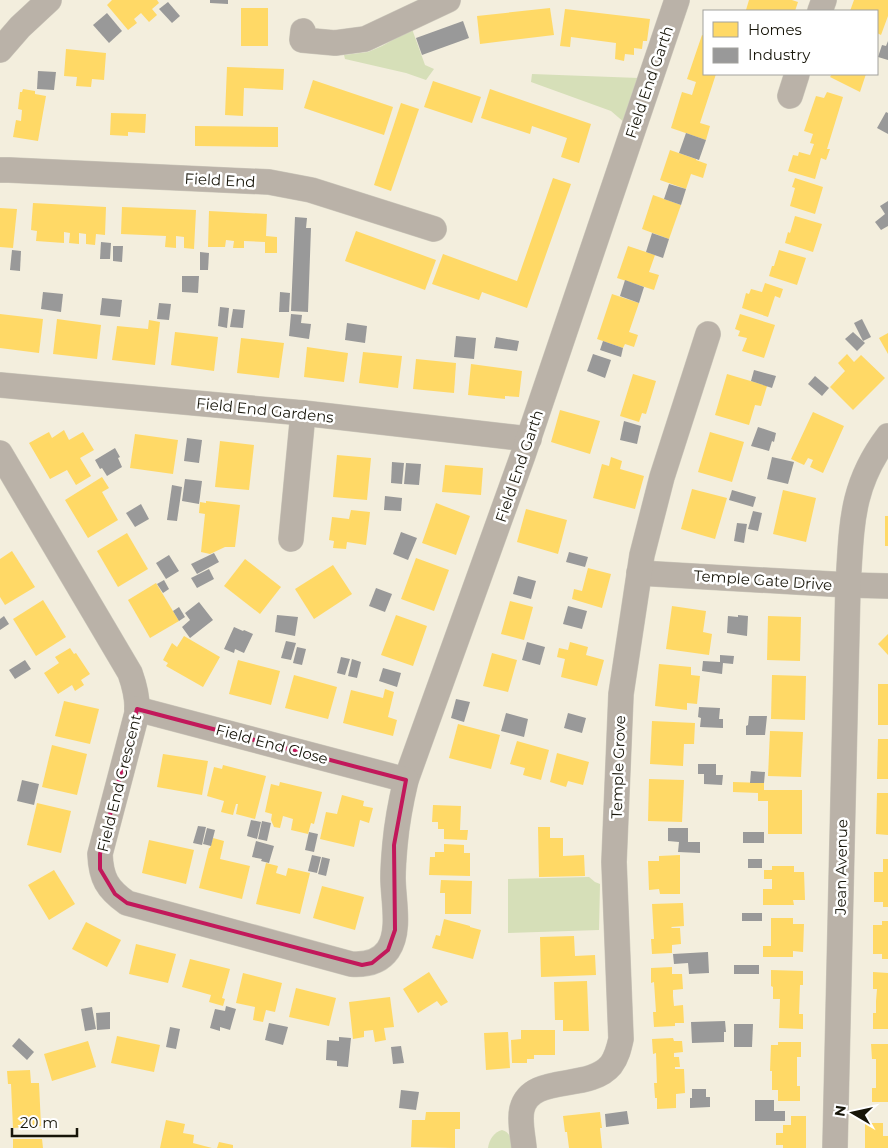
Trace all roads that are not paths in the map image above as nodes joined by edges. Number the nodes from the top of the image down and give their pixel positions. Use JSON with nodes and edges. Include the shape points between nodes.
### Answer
{"nodes":[{"id":1,"x":50,"y":0,"type":"edge"},
{"id":2,"x":448,"y":0,"type":"edge"},
{"id":3,"x":675,"y":3,"type":"edge"},
{"id":4,"x":303,"y":31,"type":"dead end"},
{"id":5,"x":0,"y":50,"type":"edge"},
{"id":6,"x":0,"y":170,"type":"edge"},
{"id":7,"x":434,"y":229,"type":"dead end"},
{"id":8,"x":708,"y":334,"type":"dead end"},
{"id":9,"x":0,"y":385,"type":"edge"},
{"id":10,"x":303,"y":413,"type":"junction"},
{"id":11,"x":888,"y":436,"type":"edge"},
{"id":12,"x":529,"y":439,"type":"junction"},
{"id":13,"x":0,"y":453,"type":"edge"},
{"id":14,"x":290,"y":539,"type":"dead end"},
{"id":15,"x":638,"y":573,"type":"junction"},
{"id":16,"x":848,"y":585,"type":"junction"},
{"id":17,"x":888,"y":586,"type":"edge"},
{"id":18,"x":137,"y":709,"type":"junction"},
{"id":19,"x":406,"y":780,"type":"junction"},
{"id":20,"x":395,"y":930,"type":"joint"},
{"id":21,"x":524,"y":1148,"type":"edge"},
{"id":22,"x":835,"y":1148,"type":"edge"}],
"edges":[{"from":1,"to":5,"type":"street"},
{"from":2,"to":4,"type":"street","via":[[365,39],[335,43],[302,40]]},
{"from":3,"to":12,"type":"street","name":"Field End Garth"},
{"from":6,"to":7,"type":"street","name":"Field End","via":[[269,182],[311,190]]},
{"from":8,"to":15,"type":"street","name":"Temple Grove","via":[[662,477]]},
{"from":9,"to":10,"type":"street","name":"Field End Gardens"},
{"from":10,"to":12,"type":"street","name":"Field End Gardens"},
{"from":10,"to":14,"type":"street"},
{"from":11,"to":16,"type":"street","name":"Jean Avenue","via":[[871,461],[858,491],[852,523]]},
{"from":12,"to":19,"type":"street","name":"Field End Garth"},
{"from":13,"to":18,"type":"street","name":"Field End Crescent","via":[[130,673]]},
{"from":15,"to":16,"type":"street","name":"Temple Gate Drive"},
{"from":15,"to":21,"type":"street","name":"Temple Grove","via":[[621,694],[614,862],[621,1039],[612,1064],[602,1073],[590,1079],[546,1087],[530,1095],[522,1111]]},
{"from":16,"to":17,"type":"street","name":"Temple Gate Drive"},
{"from":16,"to":22,"type":"street","name":"Jean Avenue"},
{"from":18,"to":19,"type":"street","name":"Field End Close"},
{"from":18,"to":20,"type":"street","name":"Field End Crescent","via":[[100,854],[100,869],[115,894],[127,903],[351,964],[372,963],[381,957],[388,950]]},
{"from":19,"to":20,"type":"street","name":"Field End Garth","via":[[394,845]]}]}
